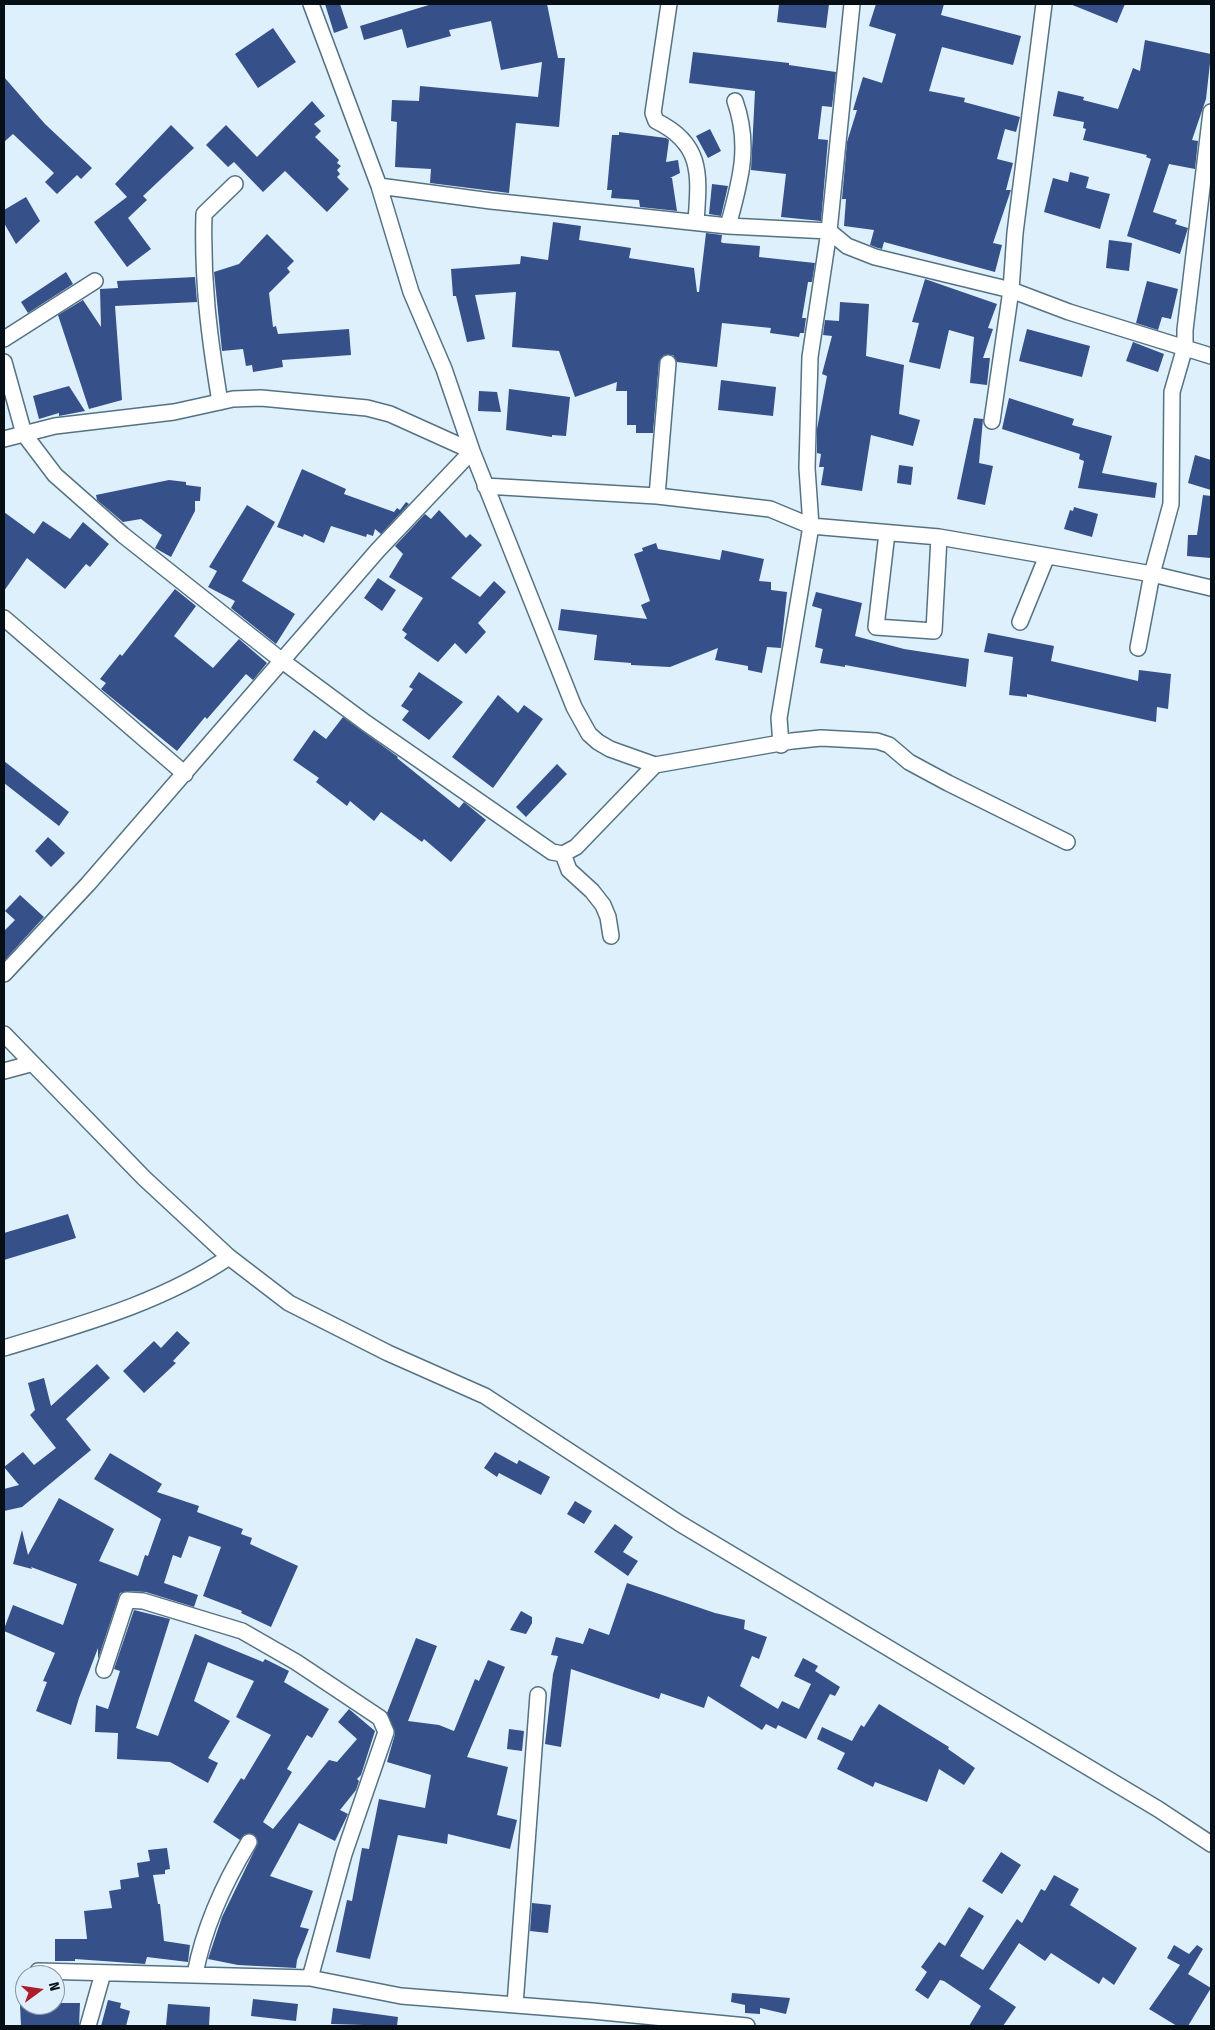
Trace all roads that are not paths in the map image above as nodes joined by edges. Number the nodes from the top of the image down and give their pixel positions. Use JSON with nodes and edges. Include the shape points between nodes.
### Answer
{"nodes":[{"id":1,"x":311,"y":4,"type":"edge"},
{"id":2,"x":669,"y":4,"type":"edge"},
{"id":3,"x":852,"y":4,"type":"edge"},
{"id":4,"x":1044,"y":4,"type":"edge"},
{"id":5,"x":735,"y":101,"type":"dead end"},
{"id":6,"x":1211,"y":112,"type":"edge"},
{"id":7,"x":235,"y":184,"type":"dead end"},
{"id":8,"x":380,"y":186,"type":"junction"},
{"id":9,"x":696,"y":222,"type":"junction"},
{"id":10,"x":728,"y":226,"type":"junction"},
{"id":11,"x":829,"y":231,"type":"junction"},
{"id":12,"x":95,"y":280,"type":"dead end"},
{"id":13,"x":1011,"y":290,"type":"junction"},
{"id":14,"x":4,"y":339,"type":"edge"},
{"id":15,"x":1185,"y":347,"type":"junction"},
{"id":16,"x":1211,"y":356,"type":"edge"},
{"id":17,"x":4,"y":362,"type":"edge"},
{"id":18,"x":668,"y":363,"type":"dead end"},
{"id":19,"x":220,"y":402,"type":"junction"},
{"id":20,"x":992,"y":421,"type":"dead end"},
{"id":21,"x":24,"y":434,"type":"junction"},
{"id":22,"x":4,"y":439,"type":"edge"},
{"id":23,"x":472,"y":451,"type":"junction"},
{"id":24,"x":485,"y":486,"type":"junction"},
{"id":25,"x":657,"y":496,"type":"junction"},
{"id":26,"x":811,"y":526,"type":"junction"},
{"id":27,"x":887,"y":533,"type":"junction"},
{"id":28,"x":939,"y":537,"type":"junction"},
{"id":29,"x":1048,"y":556,"type":"junction"},
{"id":30,"x":1152,"y":574,"type":"junction"},
{"id":31,"x":1211,"y":588,"type":"edge"},
{"id":32,"x":4,"y":618,"type":"edge"},
{"id":33,"x":1020,"y":622,"type":"dead end"},
{"id":34,"x":1138,"y":648,"type":"dead end"},
{"id":35,"x":281,"y":660,"type":"junction"},
{"id":36,"x":780,"y":745,"type":"junction"},
{"id":37,"x":655,"y":765,"type":"junction"},
{"id":38,"x":185,"y":774,"type":"junction"},
{"id":39,"x":1067,"y":842,"type":"dead end"},
{"id":40,"x":563,"y":854,"type":"junction"},
{"id":41,"x":611,"y":936,"type":"dead end"},
{"id":42,"x":4,"y":974,"type":"edge"},
{"id":43,"x":4,"y":1034,"type":"edge"},
{"id":44,"x":30,"y":1064,"type":"junction"},
{"id":45,"x":4,"y":1071,"type":"edge"},
{"id":46,"x":229,"y":1257,"type":"junction"},
{"id":47,"x":4,"y":1348,"type":"edge"},
{"id":48,"x":104,"y":1670,"type":"dead end"},
{"id":49,"x":538,"y":1695,"type":"dead end"},
{"id":50,"x":249,"y":1842,"type":"dead end"},
{"id":51,"x":1211,"y":1844,"type":"edge"},
{"id":52,"x":65,"y":1972,"type":"edge"},
{"id":53,"x":103,"y":1973,"type":"junction"},
{"id":54,"x":195,"y":1974,"type":"junction"},
{"id":55,"x":310,"y":1978,"type":"junction"},
{"id":56,"x":515,"y":2005,"type":"junction"},
{"id":57,"x":88,"y":2026,"type":"edge"},
{"id":58,"x":747,"y":2026,"type":"edge"}],
"edges":[{"from":1,"to":8,"type":"street"},
{"from":2,"to":9,"type":"street","via":[[653,113],[656,122],[688,144],[698,184]]},
{"from":3,"to":11,"type":"street"},
{"from":4,"to":13,"type":"street"},
{"from":5,"to":10,"type":"street","via":[[745,138],[738,191]]},
{"from":6,"to":15,"type":"street"},
{"from":7,"to":19,"type":"street","via":[[204,214],[206,316]]},
{"from":8,"to":9,"type":"street"},
{"from":8,"to":23,"type":"street","via":[[411,292],[444,370]]},
{"from":9,"to":10,"type":"street"},
{"from":10,"to":11,"type":"street"},
{"from":11,"to":13,"type":"street","via":[[847,246],[875,257]]},
{"from":11,"to":26,"type":"street","via":[[810,357],[807,468]]},
{"from":12,"to":14,"type":"street"},
{"from":13,"to":15,"type":"street","via":[[1069,312]]},
{"from":13,"to":20,"type":"street"},
{"from":15,"to":16,"type":"street"},
{"from":15,"to":30,"type":"street","via":[[1172,392],[1171,504]]},
{"from":17,"to":21,"type":"street"},
{"from":18,"to":25,"type":"street"},
{"from":19,"to":21,"type":"street","via":[[174,412],[55,426]]},
{"from":19,"to":23,"type":"street","via":[[261,398],[367,408],[390,414]]},
{"from":21,"to":22,"type":"street"},
{"from":21,"to":35,"type":"street","via":[[55,475],[123,535]]},
{"from":23,"to":24,"type":"street"},
{"from":23,"to":35,"type":"street","via":[[378,550]]},
{"from":24,"to":25,"type":"street"},
{"from":24,"to":37,"type":"street","via":[[574,707],[589,734],[610,750]]},
{"from":25,"to":26,"type":"street","via":[[770,510]]},
{"from":26,"to":27,"type":"street"},
{"from":26,"to":36,"type":"street","via":[[780,718]]},
{"from":27,"to":28,"type":"street"},
{"from":27,"to":28,"type":"street","via":[[876,627],[934,631]]},
{"from":28,"to":29,"type":"street"},
{"from":29,"to":30,"type":"street"},
{"from":29,"to":33,"type":"street"},
{"from":30,"to":31,"type":"street"},
{"from":30,"to":34,"type":"street"},
{"from":32,"to":38,"type":"street"},
{"from":35,"to":38,"type":"street"},
{"from":35,"to":40,"type":"street","via":[[552,852]]},
{"from":36,"to":37,"type":"street"},
{"from":36,"to":39,"type":"street","via":[[822,738],[889,744],[909,762]]},
{"from":37,"to":40,"type":"street","via":[[582,842]]},
{"from":38,"to":42,"type":"street"},
{"from":40,"to":41,"type":"street","via":[[569,870],[603,905]]},
{"from":43,"to":44,"type":"street"},
{"from":44,"to":45,"type":"street"},
{"from":44,"to":46,"type":"street"},
{"from":46,"to":47,"type":"street","via":[[206,1273],[146,1302]]},
{"from":46,"to":51,"type":"street","via":[[289,1303],[388,1353],[485,1396],[679,1523]]},
{"from":48,"to":55,"type":"street","via":[[127,1600],[143,1600],[242,1631],[296,1662],[380,1718],[386,1732],[344,1854]]},
{"from":49,"to":56,"type":"street"},
{"from":50,"to":54,"type":"street","via":[[201,1941]]},
{"from":52,"to":53,"type":"street"},
{"from":53,"to":54,"type":"street"},
{"from":53,"to":57,"type":"street"},
{"from":54,"to":55,"type":"street"},
{"from":55,"to":56,"type":"street","via":[[400,1996]]},
{"from":56,"to":58,"type":"street"}]}
